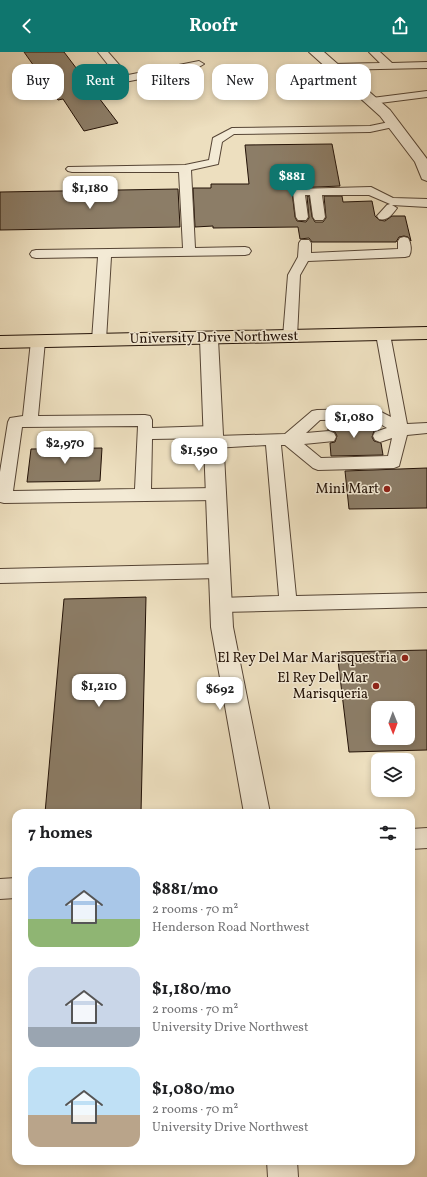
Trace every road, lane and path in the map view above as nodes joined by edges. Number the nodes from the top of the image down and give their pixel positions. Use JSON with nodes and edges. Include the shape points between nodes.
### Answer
{"nodes":[{"id":1,"x":103,"y":52,"type":"edge"},
{"id":2,"x":316,"y":52,"type":"edge"},
{"id":3,"x":374,"y":52,"type":"edge"},
{"id":4,"x":330,"y":64,"type":"edge"},
{"id":5,"x":389,"y":65,"type":"junction"},
{"id":6,"x":427,"y":65,"type":"edge"},
{"id":7,"x":371,"y":66,"type":"edge"},
{"id":8,"x":137,"y":76,"type":"edge"},
{"id":9,"x":427,"y":94,"type":"edge"},
{"id":10,"x":372,"y":101,"type":"joint"},
{"id":11,"x":394,"y":124,"type":"junction"},
{"id":12,"x":425,"y":161,"type":"edge"},
{"id":13,"x":186,"y":168,"type":"junction"},
{"id":14,"x":72,"y":169,"type":"dead end"},
{"id":15,"x":427,"y":176,"type":"edge"},
{"id":16,"x":316,"y":192,"type":"junction"},
{"id":17,"x":427,"y":203,"type":"edge"},
{"id":18,"x":302,"y":217,"type":"dead end"},
{"id":19,"x":319,"y":217,"type":"dead end"},
{"id":20,"x":404,"y":241,"type":"dead end"},
{"id":21,"x":305,"y":242,"type":"dead end"},
{"id":22,"x":323,"y":242,"type":"dead end"},
{"id":23,"x":387,"y":242,"type":"dead end"},
{"id":24,"x":245,"y":251,"type":"dead end"},
{"id":25,"x":189,"y":252,"type":"junction"},
{"id":26,"x":105,"y":253,"type":"junction"},
{"id":27,"x":36,"y":254,"type":"dead end"},
{"id":28,"x":388,"y":255,"type":"junction"},
{"id":29,"x":325,"y":256,"type":"junction"},
{"id":30,"x":304,"y":257,"type":"junction"},
{"id":31,"x":427,"y":333,"type":"edge"},
{"id":32,"x":382,"y":334,"type":"junction"},
{"id":33,"x":290,"y":337,"type":"junction"},
{"id":34,"x":209,"y":339,"type":"junction"},
{"id":35,"x":99,"y":340,"type":"junction"},
{"id":36,"x":38,"y":341,"type":"junction"},
{"id":37,"x":0,"y":342,"type":"edge"},
{"id":38,"x":30,"y":422,"type":"junction"},
{"id":39,"x":427,"y":428,"type":"edge"},
{"id":40,"x":401,"y":430,"type":"junction"},
{"id":41,"x":145,"y":434,"type":"junction"},
{"id":42,"x":380,"y":436,"type":"dead end"},
{"id":43,"x":214,"y":437,"type":"junction"},
{"id":44,"x":329,"y":437,"type":"dead end"},
{"id":45,"x":280,"y":439,"type":"junction"},
{"id":46,"x":216,"y":494,"type":"junction"},
{"id":47,"x":143,"y":495,"type":"junction"},
{"id":48,"x":220,"y":571,"type":"junction"},
{"id":49,"x":0,"y":576,"type":"edge"},
{"id":50,"x":427,"y":600,"type":"edge"},
{"id":51,"x":288,"y":603,"type":"junction"},
{"id":52,"x":221,"y":605,"type":"junction"},
{"id":53,"x":256,"y":809,"type":"edge"},
{"id":54,"x":427,"y":838,"type":"edge"},
{"id":55,"x":415,"y":839,"type":"edge"},
{"id":56,"x":12,"y":888,"type":"edge"},
{"id":57,"x":0,"y":889,"type":"edge"},
{"id":58,"x":282,"y":1165,"type":"edge"},
{"id":59,"x":283,"y":1177,"type":"edge"}],
"edges":[{"from":1,"to":8,"type":"lane","via":[[125,78]]},
{"from":2,"to":4,"type":"street"},
{"from":3,"to":5,"type":"lane"},
{"from":5,"to":6,"type":"lane"},
{"from":5,"to":7,"type":"lane"},
{"from":9,"to":10,"type":"lane"},
{"from":10,"to":11,"type":"street"},
{"from":11,"to":12,"type":"street"},
{"from":11,"to":13,"type":"lane","via":[[370,129],[232,131],[217,140],[214,162]]},
{"from":12,"to":15,"type":"street"},
{"from":13,"to":14,"type":"lane"},
{"from":13,"to":25,"type":"lane"},
{"from":16,"to":17,"type":"lane","via":[[371,191],[391,210]]},
{"from":16,"to":18,"type":"lane","via":[[299,192]]},
{"from":16,"to":19,"type":"lane"},
{"from":20,"to":28,"type":"lane","via":[[405,253]]},
{"from":21,"to":30,"type":"lane"},
{"from":22,"to":29,"type":"lane"},
{"from":23,"to":28,"type":"lane"},
{"from":24,"to":25,"type":"lane"},
{"from":25,"to":26,"type":"lane"},
{"from":26,"to":27,"type":"lane"},
{"from":26,"to":35,"type":"lane"},
{"from":28,"to":29,"type":"lane"},
{"from":29,"to":30,"type":"lane"},
{"from":30,"to":33,"type":"lane","via":[[294,275]]},
{"from":31,"to":32,"type":"highway","name":"University Drive Northwest"},
{"from":32,"to":33,"type":"highway","name":"University Drive Northwest"},
{"from":32,"to":40,"type":"lane"},
{"from":33,"to":34,"type":"highway","name":"University Drive Northwest"},
{"from":34,"to":35,"type":"highway","name":"University Drive Northwest"},
{"from":34,"to":43,"type":"street"},
{"from":35,"to":36,"type":"highway","name":"University Drive Northwest"},
{"from":36,"to":37,"type":"highway","name":"University Drive Northwest"},
{"from":36,"to":38,"type":"lane"},
{"from":38,"to":41,"type":"lane","via":[[145,420]]},
{"from":38,"to":47,"type":"lane","via":[[15,422],[4,496]]},
{"from":39,"to":40,"type":"lane"},
{"from":40,"to":42,"type":"lane"},
{"from":40,"to":45,"type":"lane","via":[[375,414],[318,415]]},
{"from":40,"to":45,"type":"lane","via":[[394,462],[318,464]]},
{"from":41,"to":43,"type":"lane"},
{"from":41,"to":47,"type":"lane"},
{"from":43,"to":45,"type":"lane"},
{"from":43,"to":46,"type":"street"},
{"from":44,"to":45,"type":"lane"},
{"from":45,"to":51,"type":"lane"},
{"from":46,"to":47,"type":"lane"},
{"from":46,"to":48,"type":"street"},
{"from":48,"to":49,"type":"lane"},
{"from":48,"to":52,"type":"street"},
{"from":50,"to":51,"type":"lane"},
{"from":51,"to":52,"type":"lane"},
{"from":52,"to":53,"type":"street","via":[[222,627]]},
{"from":54,"to":55,"type":"lane"},
{"from":56,"to":57,"type":"lane"},
{"from":58,"to":59,"type":"street"}]}
